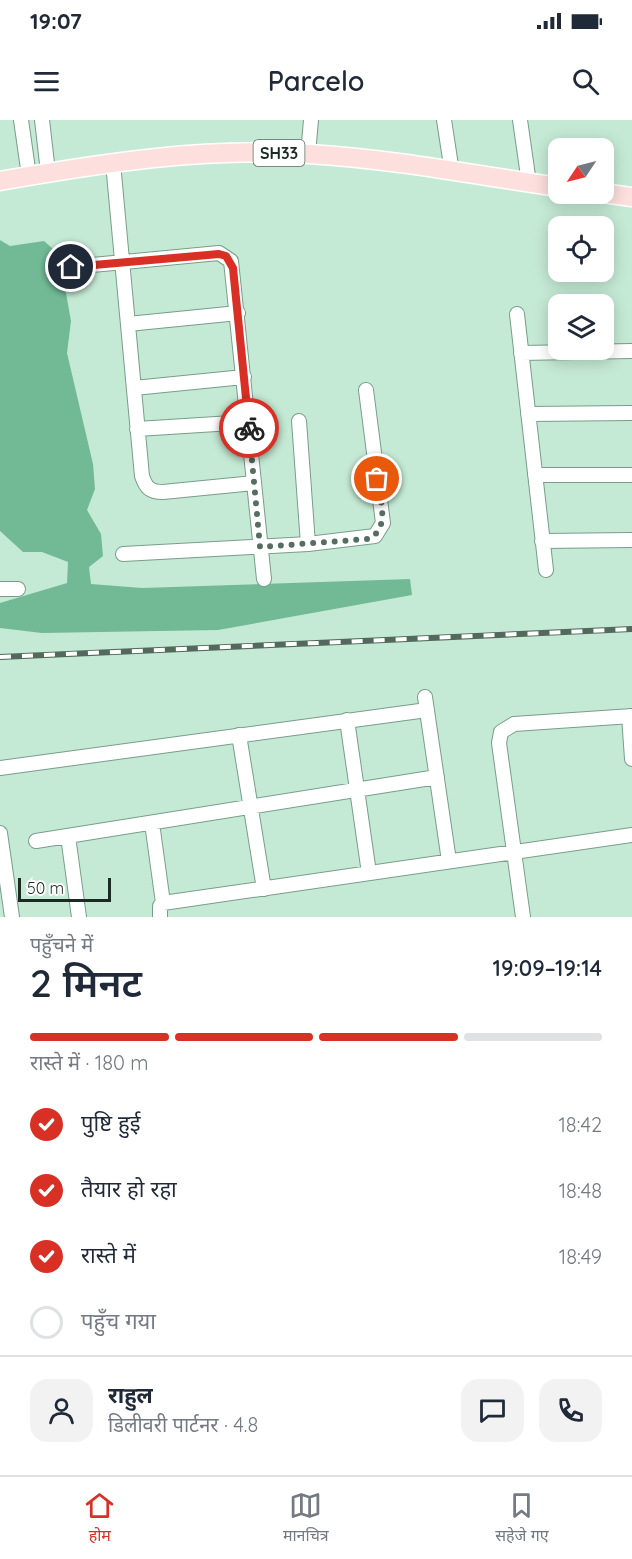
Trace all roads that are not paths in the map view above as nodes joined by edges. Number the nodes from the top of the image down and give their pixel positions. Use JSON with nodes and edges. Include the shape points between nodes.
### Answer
{"nodes":[{"id":1,"x":21,"y":120,"type":"edge"},
{"id":2,"x":42,"y":120,"type":"edge"},
{"id":3,"x":312,"y":120,"type":"edge"},
{"id":4,"x":444,"y":120,"type":"edge"},
{"id":5,"x":520,"y":120,"type":"edge"},
{"id":6,"x":308,"y":154,"type":"junction"},
{"id":7,"x":113,"y":163,"type":"junction"},
{"id":8,"x":48,"y":172,"type":"junction"},
{"id":9,"x":452,"y":172,"type":"junction"},
{"id":10,"x":29,"y":176,"type":"junction"},
{"id":11,"x":0,"y":181,"type":"edge"},
{"id":12,"x":529,"y":183,"type":"junction"},
{"id":13,"x":548,"y":186,"type":"edge"},
{"id":14,"x":614,"y":195,"type":"edge"},
{"id":15,"x":632,"y":197,"type":"edge"},
{"id":16,"x":122,"y":262,"type":"junction"},
{"id":17,"x":71,"y":267,"type":"dead end"},
{"id":18,"x":237,"y":313,"type":"junction"},
{"id":19,"x":517,"y":314,"type":"dead end"},
{"id":20,"x":128,"y":324,"type":"junction"},
{"id":21,"x":632,"y":351,"type":"edge"},
{"id":22,"x":521,"y":353,"type":"junction"},
{"id":23,"x":244,"y":377,"type":"junction"},
{"id":24,"x":134,"y":388,"type":"junction"},
{"id":25,"x":366,"y":390,"type":"dead end"},
{"id":26,"x":632,"y":412,"type":"edge"},
{"id":27,"x":528,"y":414,"type":"junction"},
{"id":28,"x":299,"y":421,"type":"dead end"},
{"id":29,"x":248,"y":422,"type":"junction"},
{"id":30,"x":137,"y":429,"type":"junction"},
{"id":31,"x":535,"y":475,"type":"junction"},
{"id":32,"x":632,"y":475,"type":"edge"},
{"id":33,"x":254,"y":483,"type":"junction"},
{"id":34,"x":632,"y":540,"type":"edge"},
{"id":35,"x":542,"y":541,"type":"junction"},
{"id":36,"x":308,"y":544,"type":"junction"},
{"id":37,"x":260,"y":547,"type":"junction"},
{"id":38,"x":123,"y":554,"type":"dead end"},
{"id":39,"x":546,"y":570,"type":"dead end"},
{"id":40,"x":264,"y":579,"type":"dead end"},
{"id":41,"x":18,"y":589,"type":"dead end"},
{"id":42,"x":0,"y":590,"type":"edge"},
{"id":43,"x":631,"y":716,"type":"edge"},
{"id":44,"x":347,"y":720,"type":"junction"},
{"id":45,"x":239,"y":735,"type":"junction"},
{"id":46,"x":632,"y":759,"type":"edge"},
{"id":47,"x":0,"y":768,"type":"edge"},
{"id":48,"x":437,"y":777,"type":"junction"},
{"id":49,"x":357,"y":790,"type":"junction"},
{"id":50,"x":251,"y":807,"type":"junction"},
{"id":51,"x":152,"y":823,"type":"junction"},
{"id":52,"x":0,"y":833,"type":"edge"},
{"id":53,"x":68,"y":836,"type":"junction"},
{"id":54,"x":632,"y":836,"type":"edge"},
{"id":55,"x":36,"y":841,"type":"dead end"},
{"id":56,"x":513,"y":852,"type":"junction"},
{"id":57,"x":449,"y":861,"type":"junction"},
{"id":58,"x":369,"y":873,"type":"junction"},
{"id":59,"x":264,"y":889,"type":"junction"},
{"id":60,"x":163,"y":903,"type":"junction"},
{"id":61,"x":8,"y":912,"type":"edge"},
{"id":62,"x":79,"y":917,"type":"edge"},
{"id":63,"x":160,"y":917,"type":"edge"},
{"id":64,"x":522,"y":917,"type":"edge"}],
"edges":[{"from":1,"to":10,"type":"street"},
{"from":2,"to":8,"type":"street"},
{"from":3,"to":6,"type":"street"},
{"from":4,"to":9,"type":"street"},
{"from":5,"to":12,"type":"street"},
{"from":6,"to":7,"type":"main road","number":"SH33","via":[[215,154]]},
{"from":6,"to":9,"type":"main road","number":"SH33"},
{"from":7,"to":8,"type":"main road","number":"SH33"},
{"from":7,"to":16,"type":"street"},
{"from":8,"to":10,"type":"main road","number":"SH33"},
{"from":9,"to":12,"type":"main road","number":"SH33"},
{"from":10,"to":11,"type":"main road","number":"SH33"},
{"from":12,"to":13,"type":"main road","number":"SH33"},
{"from":14,"to":15,"type":"main road"},
{"from":16,"to":17,"type":"street"},
{"from":16,"to":18,"type":"street","via":[[226,256],[233,268]]},
{"from":16,"to":20,"type":"street"},
{"from":18,"to":20,"type":"street"},
{"from":18,"to":23,"type":"street"},
{"from":19,"to":22,"type":"street"},
{"from":20,"to":24,"type":"street"},
{"from":21,"to":22,"type":"street"},
{"from":22,"to":27,"type":"street"},
{"from":23,"to":24,"type":"street"},
{"from":23,"to":29,"type":"street"},
{"from":24,"to":30,"type":"street"},
{"from":25,"to":36,"type":"street","via":[[381,530],[368,539]]},
{"from":26,"to":27,"type":"street"},
{"from":27,"to":31,"type":"street"},
{"from":28,"to":36,"type":"street"},
{"from":29,"to":30,"type":"street"},
{"from":29,"to":33,"type":"street"},
{"from":30,"to":33,"type":"street","via":[[142,476],[154,492]]},
{"from":31,"to":32,"type":"street"},
{"from":31,"to":35,"type":"street"},
{"from":33,"to":37,"type":"street"},
{"from":34,"to":35,"type":"street"},
{"from":35,"to":39,"type":"street"},
{"from":36,"to":37,"type":"street"},
{"from":37,"to":38,"type":"street"},
{"from":37,"to":40,"type":"street"},
{"from":41,"to":42,"type":"street"},
{"from":43,"to":46,"type":"street"},
{"from":43,"to":56,"type":"street","via":[[514,724],[501,732],[499,743]]},
{"from":44,"to":45,"type":"street"},
{"from":44,"to":48,"type":"street","via":[[426,703]]},
{"from":44,"to":49,"type":"street"},
{"from":45,"to":47,"type":"street"},
{"from":45,"to":50,"type":"street"},
{"from":48,"to":49,"type":"street"},
{"from":48,"to":57,"type":"street"},
{"from":49,"to":50,"type":"street"},
{"from":49,"to":58,"type":"street"},
{"from":50,"to":51,"type":"street"},
{"from":50,"to":59,"type":"street"},
{"from":51,"to":53,"type":"street"},
{"from":51,"to":60,"type":"street"},
{"from":52,"to":61,"type":"street"},
{"from":53,"to":55,"type":"street"},
{"from":53,"to":62,"type":"street"},
{"from":54,"to":56,"type":"street"},
{"from":56,"to":57,"type":"street"},
{"from":56,"to":64,"type":"street"},
{"from":57,"to":58,"type":"street"},
{"from":58,"to":59,"type":"street"},
{"from":59,"to":60,"type":"street"},
{"from":60,"to":63,"type":"street"}]}
